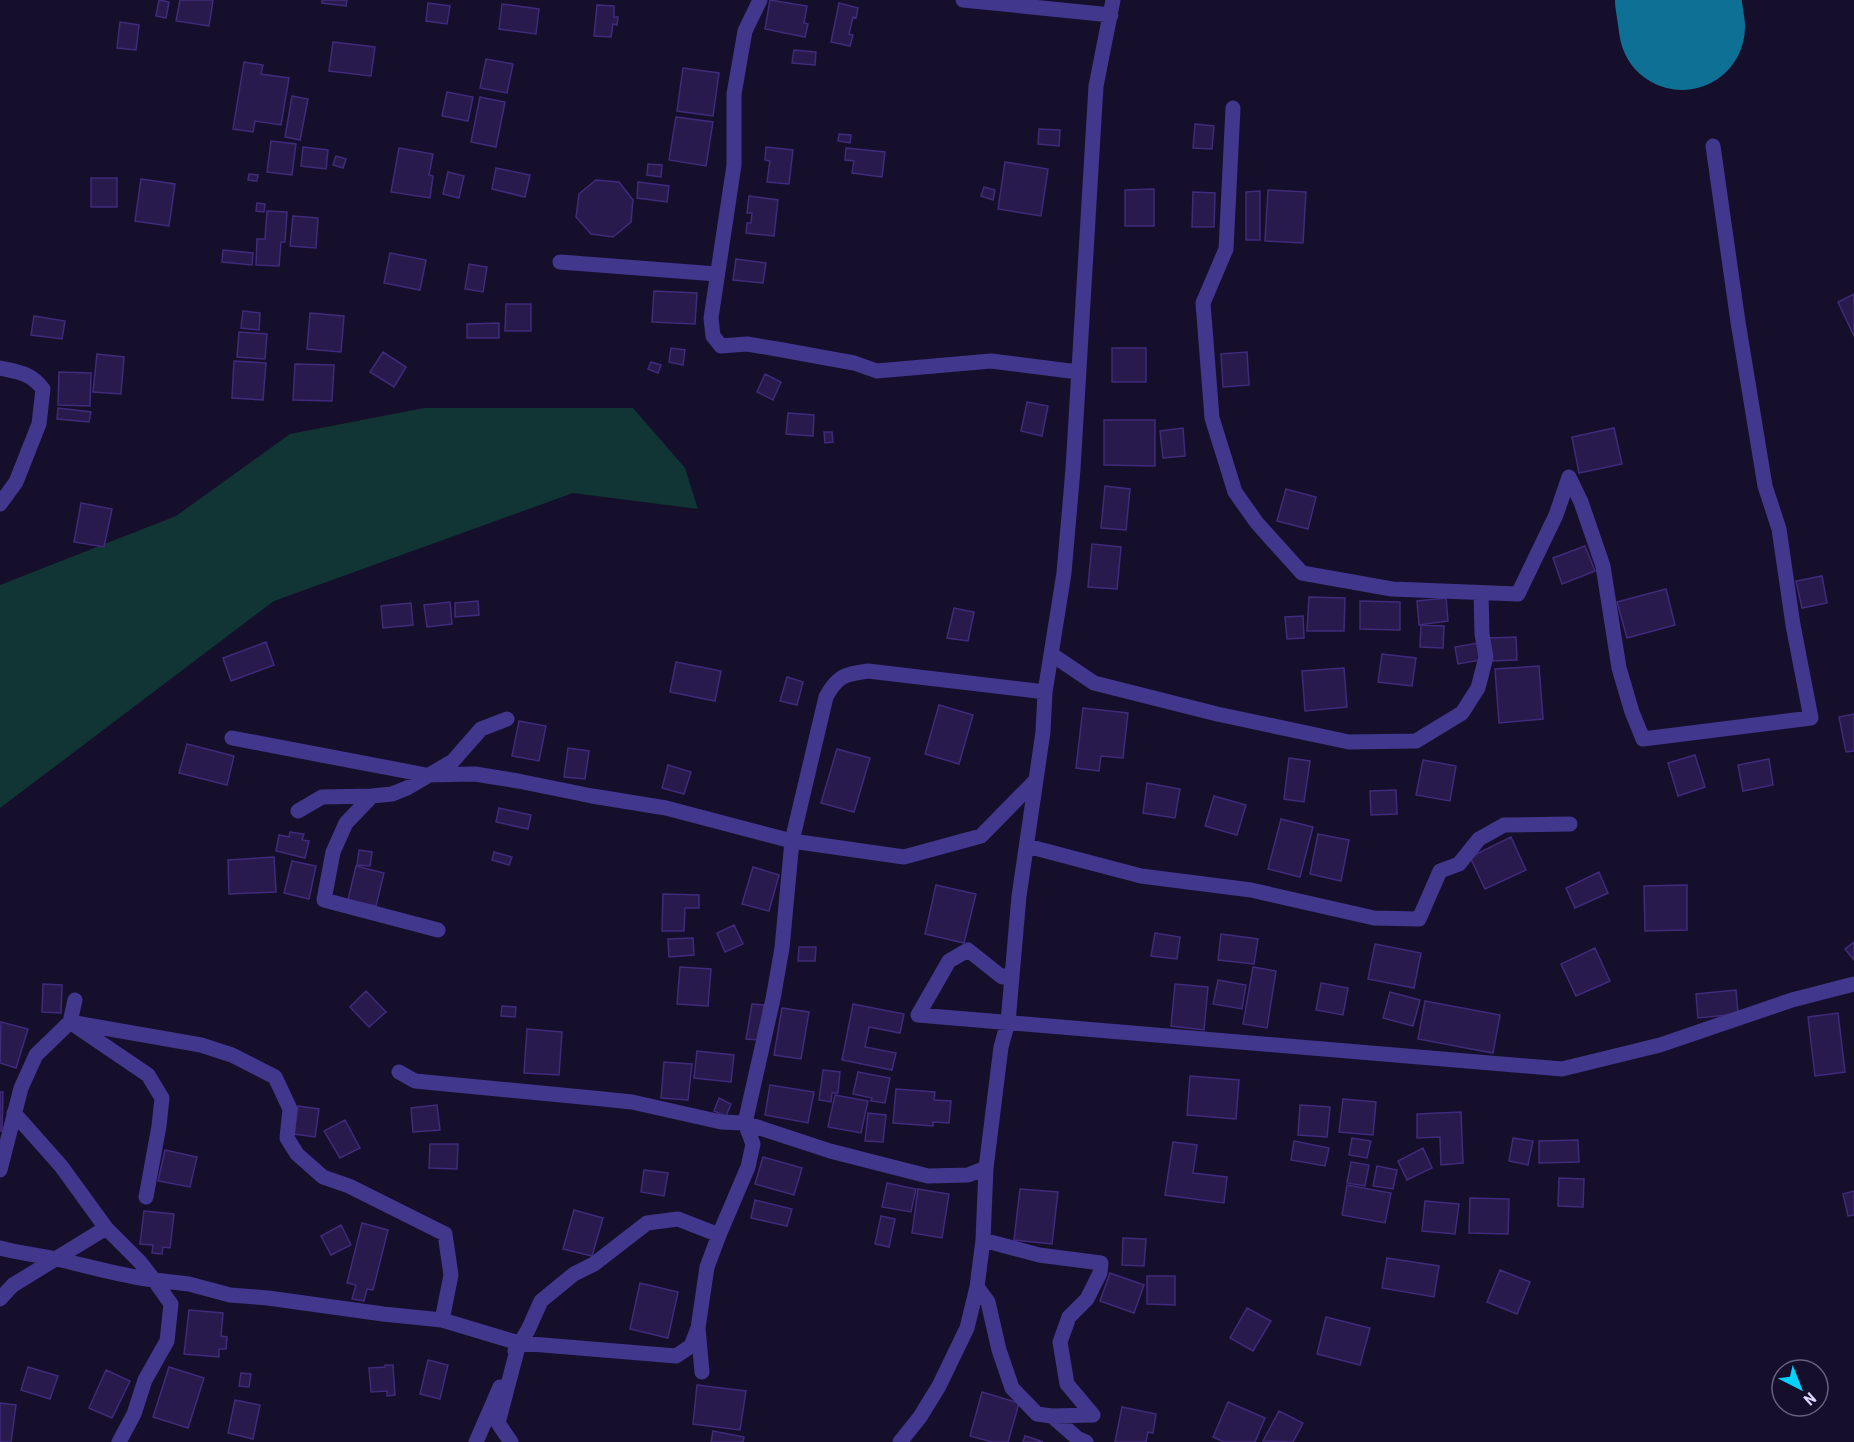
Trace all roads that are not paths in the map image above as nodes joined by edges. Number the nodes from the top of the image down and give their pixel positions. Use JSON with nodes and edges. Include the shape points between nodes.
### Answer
{"nodes":[{"id":1,"x":760,"y":0,"type":"edge"},
{"id":2,"x":963,"y":0,"type":"edge"},
{"id":3,"x":1112,"y":8,"type":"edge"},
{"id":4,"x":1233,"y":108,"type":"dead end"},
{"id":5,"x":1713,"y":146,"type":"dead end"},
{"id":6,"x":560,"y":262,"type":"dead end"},
{"id":7,"x":717,"y":274,"type":"junction"},
{"id":8,"x":0,"y":368,"type":"edge"},
{"id":9,"x":1078,"y":372,"type":"junction"},
{"id":10,"x":0,"y":504,"type":"edge"},
{"id":11,"x":1481,"y":593,"type":"junction"},
{"id":12,"x":1051,"y":654,"type":"junction"},
{"id":13,"x":1045,"y":692,"type":"junction"},
{"id":14,"x":507,"y":719,"type":"dead end"},
{"id":15,"x":232,"y":738,"type":"dead end"},
{"id":16,"x":426,"y":775,"type":"junction"},
{"id":17,"x":1036,"y":780,"type":"junction"},
{"id":18,"x":372,"y":796,"type":"junction"},
{"id":19,"x":298,"y":811,"type":"dead end"},
{"id":20,"x":1570,"y":824,"type":"dead end"},
{"id":21,"x":792,"y":841,"type":"junction"},
{"id":22,"x":1027,"y":846,"type":"junction"},
{"id":23,"x":438,"y":930,"type":"dead end"},
{"id":24,"x":1012,"y":974,"type":"junction"},
{"id":25,"x":1854,"y":984,"type":"edge"},
{"id":26,"x":75,"y":1000,"type":"dead end"},
{"id":27,"x":70,"y":1022,"type":"junction"},
{"id":28,"x":1008,"y":1022,"type":"junction"},
{"id":29,"x":399,"y":1072,"type":"dead end"},
{"id":30,"x":14,"y":1113,"type":"junction"},
{"id":31,"x":745,"y":1123,"type":"junction"},
{"id":32,"x":986,"y":1168,"type":"junction"},
{"id":33,"x":0,"y":1170,"type":"edge"},
{"id":34,"x":146,"y":1197,"type":"dead end"},
{"id":35,"x":106,"y":1228,"type":"junction"},
{"id":36,"x":719,"y":1234,"type":"junction"},
{"id":37,"x":983,"y":1240,"type":"junction"},
{"id":38,"x":0,"y":1248,"type":"edge"},
{"id":39,"x":54,"y":1259,"type":"junction"},
{"id":40,"x":154,"y":1280,"type":"junction"},
{"id":41,"x":977,"y":1287,"type":"junction"},
{"id":42,"x":0,"y":1299,"type":"edge"},
{"id":43,"x":442,"y":1320,"type":"junction"},
{"id":44,"x":698,"y":1328,"type":"junction"},
{"id":45,"x":519,"y":1343,"type":"junction"},
{"id":46,"x":702,"y":1372,"type":"dead end"},
{"id":47,"x":1052,"y":1416,"type":"junction"},
{"id":48,"x":119,"y":1442,"type":"edge"},
{"id":49,"x":476,"y":1442,"type":"edge"},
{"id":50,"x":511,"y":1442,"type":"edge"},
{"id":51,"x":900,"y":1442,"type":"edge"},
{"id":52,"x":1086,"y":1442,"type":"edge"}],
"edges":[{"from":1,"to":7,"type":"street","via":[[745,31],[734,94],[734,165]]},
{"from":2,"to":3,"type":"street"},
{"from":3,"to":9,"type":"street","via":[[1096,86]]},
{"from":4,"to":11,"type":"street","via":[[1226,249],[1203,303],[1212,418],[1235,492],[1302,573],[1392,589]]},
{"from":5,"to":11,"type":"street","via":[[1765,486],[1779,529],[1811,718],[1643,739],[1618,668],[1603,566],[1569,477],[1556,515],[1518,594]]},
{"from":6,"to":7,"type":"street"},
{"from":7,"to":9,"type":"street","via":[[711,318],[713,336],[721,346],[767,347],[854,363],[877,372],[991,361]]},
{"from":8,"to":10,"type":"street","via":[[26,373],[43,389],[39,424],[15,482]]},
{"from":9,"to":12,"type":"street","via":[[1064,573]]},
{"from":11,"to":12,"type":"street","via":[[1486,657],[1478,688],[1462,713],[1416,741],[1349,742],[1216,714],[1094,683]]},
{"from":12,"to":13,"type":"street"},
{"from":13,"to":17,"type":"street"},
{"from":13,"to":21,"type":"street","via":[[868,671],[849,674],[833,684],[826,698]]},
{"from":14,"to":16,"type":"street","via":[[481,729],[453,761]]},
{"from":15,"to":16,"type":"street"},
{"from":16,"to":18,"type":"street","via":[[392,794]]},
{"from":16,"to":21,"type":"street","via":[[475,774],[518,781],[666,808]]},
{"from":17,"to":21,"type":"street","via":[[981,836],[904,856]]},
{"from":17,"to":22,"type":"street"},
{"from":18,"to":19,"type":"street","via":[[322,797]]},
{"from":18,"to":23,"type":"street","via":[[346,823],[333,852],[324,900]]},
{"from":20,"to":22,"type":"street","via":[[1504,825],[1479,839],[1459,864],[1440,871],[1419,919],[1374,918],[1251,890],[1141,876]]},
{"from":21,"to":31,"type":"street","via":[[782,948]]},
{"from":22,"to":24,"type":"street"},
{"from":24,"to":28,"type":"street"},
{"from":24,"to":28,"type":"street","via":[[1002,977],[968,950],[949,961],[918,1016]]},
{"from":25,"to":28,"type":"street","via":[[1792,1000],[1660,1045],[1562,1069]]},
{"from":26,"to":27,"type":"street"},
{"from":27,"to":30,"type":"street","via":[[36,1055]]},
{"from":27,"to":34,"type":"street","via":[[148,1075],[162,1098]]},
{"from":27,"to":43,"type":"street","via":[[201,1045],[232,1054],[275,1077],[290,1109],[287,1138],[297,1154],[323,1177],[445,1234],[451,1275]]},
{"from":28,"to":32,"type":"street","via":[[1001,1047]]},
{"from":29,"to":31,"type":"street","via":[[415,1081],[624,1101],[721,1122]]},
{"from":30,"to":33,"type":"street"},
{"from":30,"to":35,"type":"street","via":[[62,1166]]},
{"from":31,"to":32,"type":"street","via":[[830,1151],[928,1176],[969,1175]]},
{"from":31,"to":36,"type":"street","via":[[753,1144],[748,1167]]},
{"from":32,"to":37,"type":"street"},
{"from":35,"to":39,"type":"street"},
{"from":35,"to":40,"type":"street"},
{"from":36,"to":44,"type":"street","via":[[707,1268]]},
{"from":36,"to":45,"type":"street","via":[[678,1219],[647,1223],[541,1301]]},
{"from":37,"to":41,"type":"street"},
{"from":37,"to":47,"type":"street","via":[[1039,1255],[1101,1263],[1100,1273],[1086,1299],[1069,1317],[1060,1342],[1067,1384],[1093,1415]]},
{"from":38,"to":39,"type":"street"},
{"from":39,"to":40,"type":"street"},
{"from":39,"to":42,"type":"street","via":[[13,1285]]},
{"from":40,"to":43,"type":"street","via":[[230,1295]]},
{"from":40,"to":48,"type":"street","via":[[171,1304],[167,1341],[145,1380],[134,1414]]},
{"from":41,"to":47,"type":"street","via":[[988,1302],[1012,1389],[1037,1414]]},
{"from":41,"to":51,"type":"street","via":[[967,1328],[939,1386]]},
{"from":43,"to":45,"type":"street"},
{"from":44,"to":45,"type":"street","via":[[691,1346],[676,1356]]},
{"from":44,"to":46,"type":"street"},
{"from":45,"to":49,"type":"street"},
{"from":45,"to":50,"type":"street","via":[[498,1423]]},
{"from":47,"to":52,"type":"street"}]}
